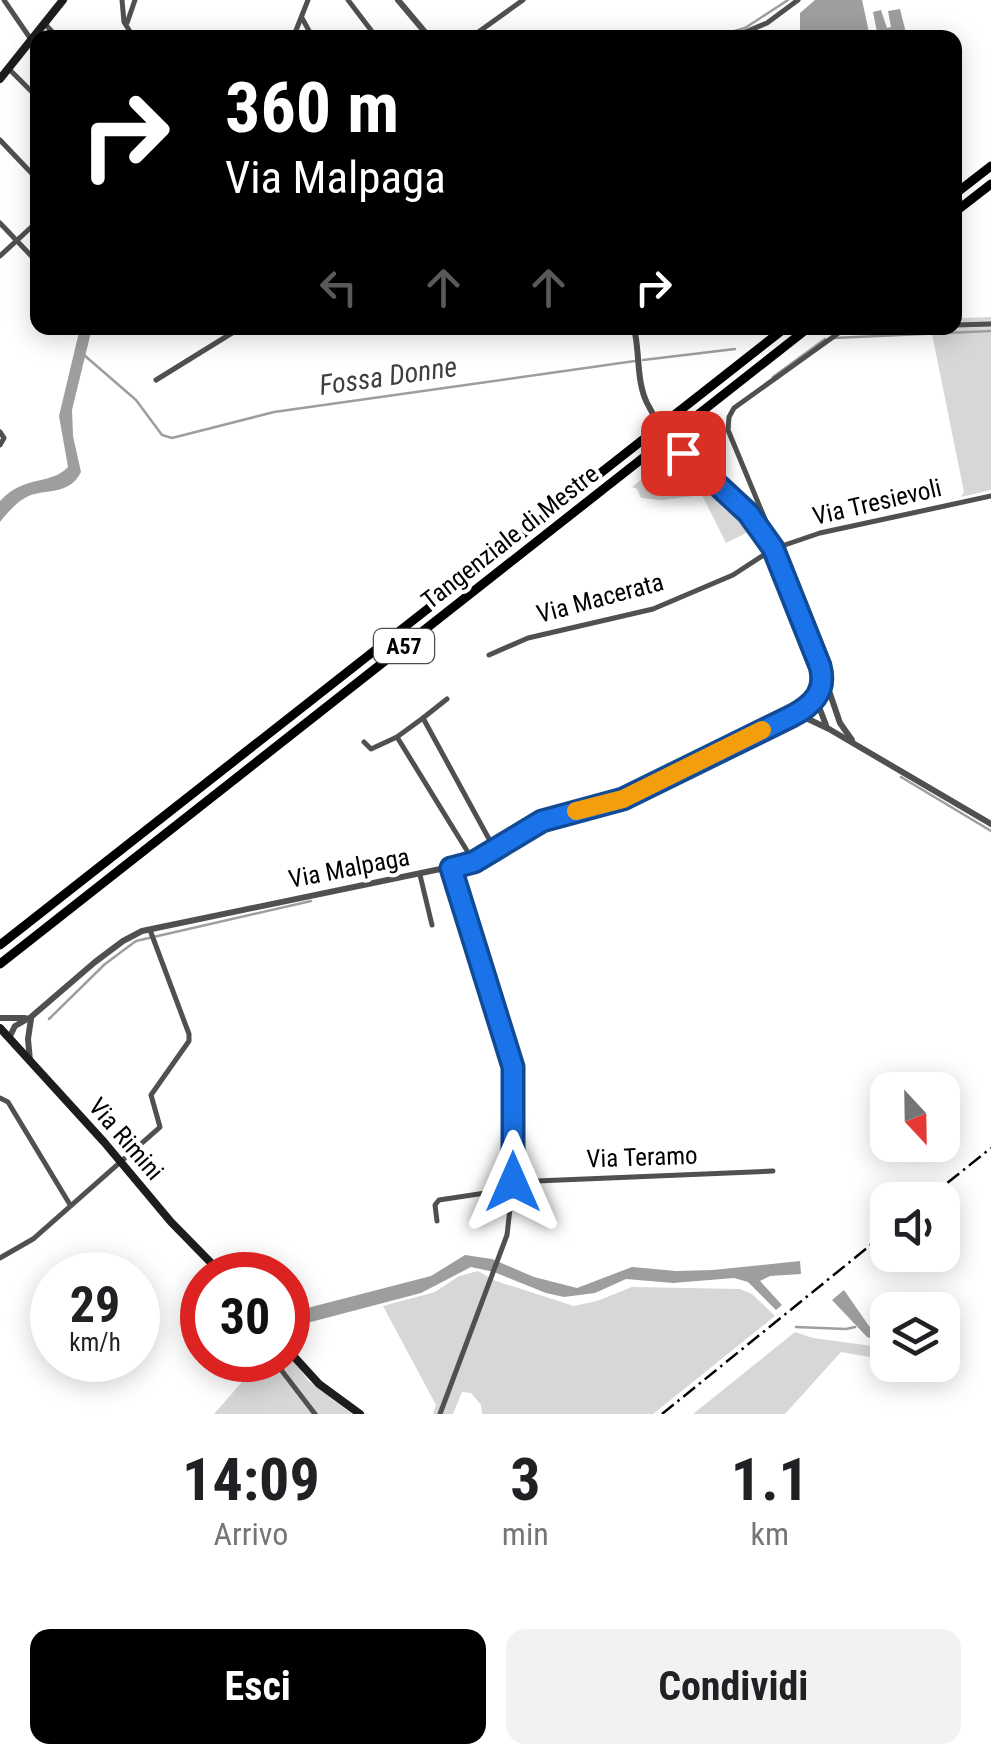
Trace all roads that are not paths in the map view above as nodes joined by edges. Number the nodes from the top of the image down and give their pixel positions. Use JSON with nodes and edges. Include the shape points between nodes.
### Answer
{"nodes":[{"id":1,"x":4,"y":0,"type":"edge"},
{"id":2,"x":63,"y":0,"type":"edge"},
{"id":3,"x":123,"y":0,"type":"edge"},
{"id":4,"x":134,"y":0,"type":"edge"},
{"id":5,"x":308,"y":0,"type":"edge"},
{"id":6,"x":348,"y":0,"type":"edge"},
{"id":7,"x":398,"y":0,"type":"edge"},
{"id":8,"x":523,"y":0,"type":"edge"},
{"id":9,"x":798,"y":0,"type":"edge"},
{"id":10,"x":302,"y":18,"type":"junction"},
{"id":11,"x":43,"y":22,"type":"junction"},
{"id":12,"x":126,"y":26,"type":"junction"},
{"id":13,"x":36,"y":30,"type":"edge"},
{"id":14,"x":50,"y":30,"type":"edge"},
{"id":15,"x":129,"y":30,"type":"edge"},
{"id":16,"x":297,"y":30,"type":"edge"},
{"id":17,"x":308,"y":30,"type":"edge"},
{"id":18,"x":371,"y":30,"type":"edge"},
{"id":19,"x":423,"y":30,"type":"edge"},
{"id":20,"x":481,"y":30,"type":"edge"},
{"id":21,"x":750,"y":30,"type":"edge"},
{"id":22,"x":30,"y":38,"type":"joint"},
{"id":23,"x":8,"y":68,"type":"junction"},
{"id":24,"x":0,"y":79,"type":"edge"},
{"id":25,"x":30,"y":90,"type":"edge"},
{"id":26,"x":0,"y":140,"type":"edge"},
{"id":27,"x":991,"y":166,"type":"edge"},
{"id":28,"x":30,"y":172,"type":"edge"},
{"id":29,"x":991,"y":184,"type":"edge"},
{"id":30,"x":962,"y":189,"type":"edge"},
{"id":31,"x":962,"y":207,"type":"edge"},
{"id":32,"x":0,"y":223,"type":"edge"},
{"id":33,"x":30,"y":228,"type":"edge"},
{"id":34,"x":16,"y":240,"type":"junction"},
{"id":35,"x":30,"y":254,"type":"edge"},
{"id":36,"x":0,"y":256,"type":"edge"},
{"id":37,"x":991,"y":324,"type":"edge"},
{"id":38,"x":962,"y":325,"type":"edge"},
{"id":39,"x":227,"y":335,"type":"edge"},
{"id":40,"x":636,"y":335,"type":"edge"},
{"id":41,"x":777,"y":335,"type":"edge"},
{"id":42,"x":799,"y":335,"type":"edge"},
{"id":43,"x":835,"y":335,"type":"edge"},
{"id":44,"x":156,"y":380,"type":"dead end"},
{"id":45,"x":991,"y":496,"type":"edge"},
{"id":46,"x":766,"y":537,"type":"junction"},
{"id":47,"x":773,"y":548,"type":"junction"},
{"id":48,"x":488,"y":655,"type":"dead end"},
{"id":49,"x":823,"y":675,"type":"junction"},
{"id":50,"x":816,"y":698,"type":"junction"},
{"id":51,"x":447,"y":700,"type":"dead end"},
{"id":52,"x":835,"y":708,"type":"junction"},
{"id":53,"x":792,"y":716,"type":"junction"},
{"id":54,"x":423,"y":718,"type":"junction"},
{"id":55,"x":829,"y":730,"type":"junction"},
{"id":56,"x":398,"y":737,"type":"junction"},
{"id":57,"x":364,"y":742,"type":"dead end"},
{"id":58,"x":856,"y":744,"type":"junction"},
{"id":59,"x":991,"y":824,"type":"edge"},
{"id":60,"x":494,"y":850,"type":"junction"},
{"id":61,"x":474,"y":862,"type":"junction"},
{"id":62,"x":451,"y":868,"type":"junction"},
{"id":63,"x":420,"y":874,"type":"junction"},
{"id":64,"x":432,"y":924,"type":"dead end"},
{"id":65,"x":151,"y":933,"type":"junction"},
{"id":66,"x":0,"y":945,"type":"edge"},
{"id":67,"x":0,"y":964,"type":"edge"},
{"id":68,"x":31,"y":1017,"type":"junction"},
{"id":69,"x":0,"y":1018,"type":"edge"},
{"id":70,"x":0,"y":1028,"type":"edge"},
{"id":71,"x":10,"y":1040,"type":"junction"},
{"id":72,"x":30,"y":1062,"type":"junction"},
{"id":73,"x":0,"y":1098,"type":"edge"},
{"id":74,"x":122,"y":1163,"type":"junction"},
{"id":75,"x":773,"y":1172,"type":"dead end"},
{"id":76,"x":513,"y":1186,"type":"junction"},
{"id":77,"x":69,"y":1204,"type":"junction"},
{"id":78,"x":437,"y":1221,"type":"dead end"},
{"id":79,"x":200,"y":1252,"type":"edge"},
{"id":80,"x":0,"y":1258,"type":"edge"},
{"id":81,"x":310,"y":1374,"type":"edge"},
{"id":82,"x":291,"y":1382,"type":"edge"},
{"id":83,"x":315,"y":1414,"type":"edge"},
{"id":84,"x":360,"y":1414,"type":"edge"},
{"id":85,"x":440,"y":1414,"type":"edge"}],
"edges":[{"from":1,"to":22,"type":"street"},
{"from":2,"to":11,"type":"main road"},
{"from":3,"to":4,"type":"street"},
{"from":3,"to":12,"type":"street"},
{"from":4,"to":12,"type":"street"},
{"from":5,"to":10,"type":"street"},
{"from":6,"to":18,"type":"street"},
{"from":7,"to":19,"type":"street"},
{"from":8,"to":20,"type":"street"},
{"from":9,"to":21,"type":"street"},
{"from":10,"to":16,"type":"street"},
{"from":10,"to":17,"type":"street"},
{"from":11,"to":13,"type":"main road"},
{"from":11,"to":14,"type":"street"},
{"from":12,"to":15,"type":"street"},
{"from":22,"to":23,"type":"main road"},
{"from":23,"to":24,"type":"main road"},
{"from":23,"to":25,"type":"street"},
{"from":26,"to":28,"type":"street"},
{"from":27,"to":30,"type":"highway"},
{"from":29,"to":31,"type":"highway"},
{"from":32,"to":34,"type":"street"},
{"from":33,"to":34,"type":"street"},
{"from":34,"to":35,"type":"street"},
{"from":34,"to":36,"type":"street"},
{"from":37,"to":38,"type":"street"},
{"from":39,"to":44,"type":"street"},
{"from":40,"to":46,"type":"street","via":[[649,407],[683,453]]},
{"from":41,"to":66,"type":"highway","name":"Tangenziale di Mestre","number":"A57"},
{"from":42,"to":67,"type":"highway","name":"Tangenziale di Mestre","number":"A57"},
{"from":43,"to":46,"type":"street","via":[[753,392],[729,417]]},
{"from":45,"to":47,"type":"street","name":"Via Tresievoli"},
{"from":46,"to":47,"type":"street"},
{"from":47,"to":48,"type":"street","name":"Via Macerata","via":[[667,604],[528,638]]},
{"from":47,"to":49,"type":"street"},
{"from":49,"to":50,"type":"street"},
{"from":49,"to":52,"type":"street"},
{"from":50,"to":52,"type":"street"},
{"from":50,"to":53,"type":"street","name":"Via Malpaga"},
{"from":50,"to":55,"type":"street"},
{"from":51,"to":54,"type":"street"},
{"from":52,"to":58,"type":"street"},
{"from":53,"to":55,"type":"street"},
{"from":53,"to":60,"type":"street","name":"Via Malpaga","via":[[623,799],[542,821]]},
{"from":54,"to":56,"type":"street"},
{"from":54,"to":60,"type":"street"},
{"from":55,"to":58,"type":"street"},
{"from":56,"to":57,"type":"street","via":[[371,750]]},
{"from":56,"to":61,"type":"street"},
{"from":58,"to":59,"type":"street"},
{"from":60,"to":61,"type":"street","name":"Via Malpaga"},
{"from":61,"to":62,"type":"street","name":"Via Malpaga"},
{"from":62,"to":63,"type":"street","name":"Via Malpaga"},
{"from":62,"to":76,"type":"street","via":[[513,1067]]},
{"from":63,"to":64,"type":"street"},
{"from":63,"to":65,"type":"street","name":"Via Malpaga"},
{"from":65,"to":68,"type":"street","name":"Via Malpaga","via":[[122,941]]},
{"from":65,"to":74,"type":"street","via":[[190,1034],[151,1095],[160,1127]]},
{"from":68,"to":69,"type":"street"},
{"from":68,"to":71,"type":"street","name":"Via Malpaga","via":[[15,1026]]},
{"from":68,"to":72,"type":"street"},
{"from":70,"to":71,"type":"main road","name":"Via Rimini"},
{"from":71,"to":72,"type":"main road","name":"Via Rimini"},
{"from":72,"to":74,"type":"main road","name":"Via Rimini"},
{"from":73,"to":77,"type":"street"},
{"from":74,"to":77,"type":"street"},
{"from":74,"to":79,"type":"main road","name":"Via Rimini"},
{"from":75,"to":76,"type":"street","name":"Via Teramo"},
{"from":76,"to":78,"type":"street","name":"Via Teramo","via":[[439,1200]]},
{"from":76,"to":85,"type":"street","via":[[498,1259]]},
{"from":77,"to":80,"type":"street","via":[[33,1239]]},
{"from":81,"to":84,"type":"main road"},
{"from":82,"to":83,"type":"street"}]}
